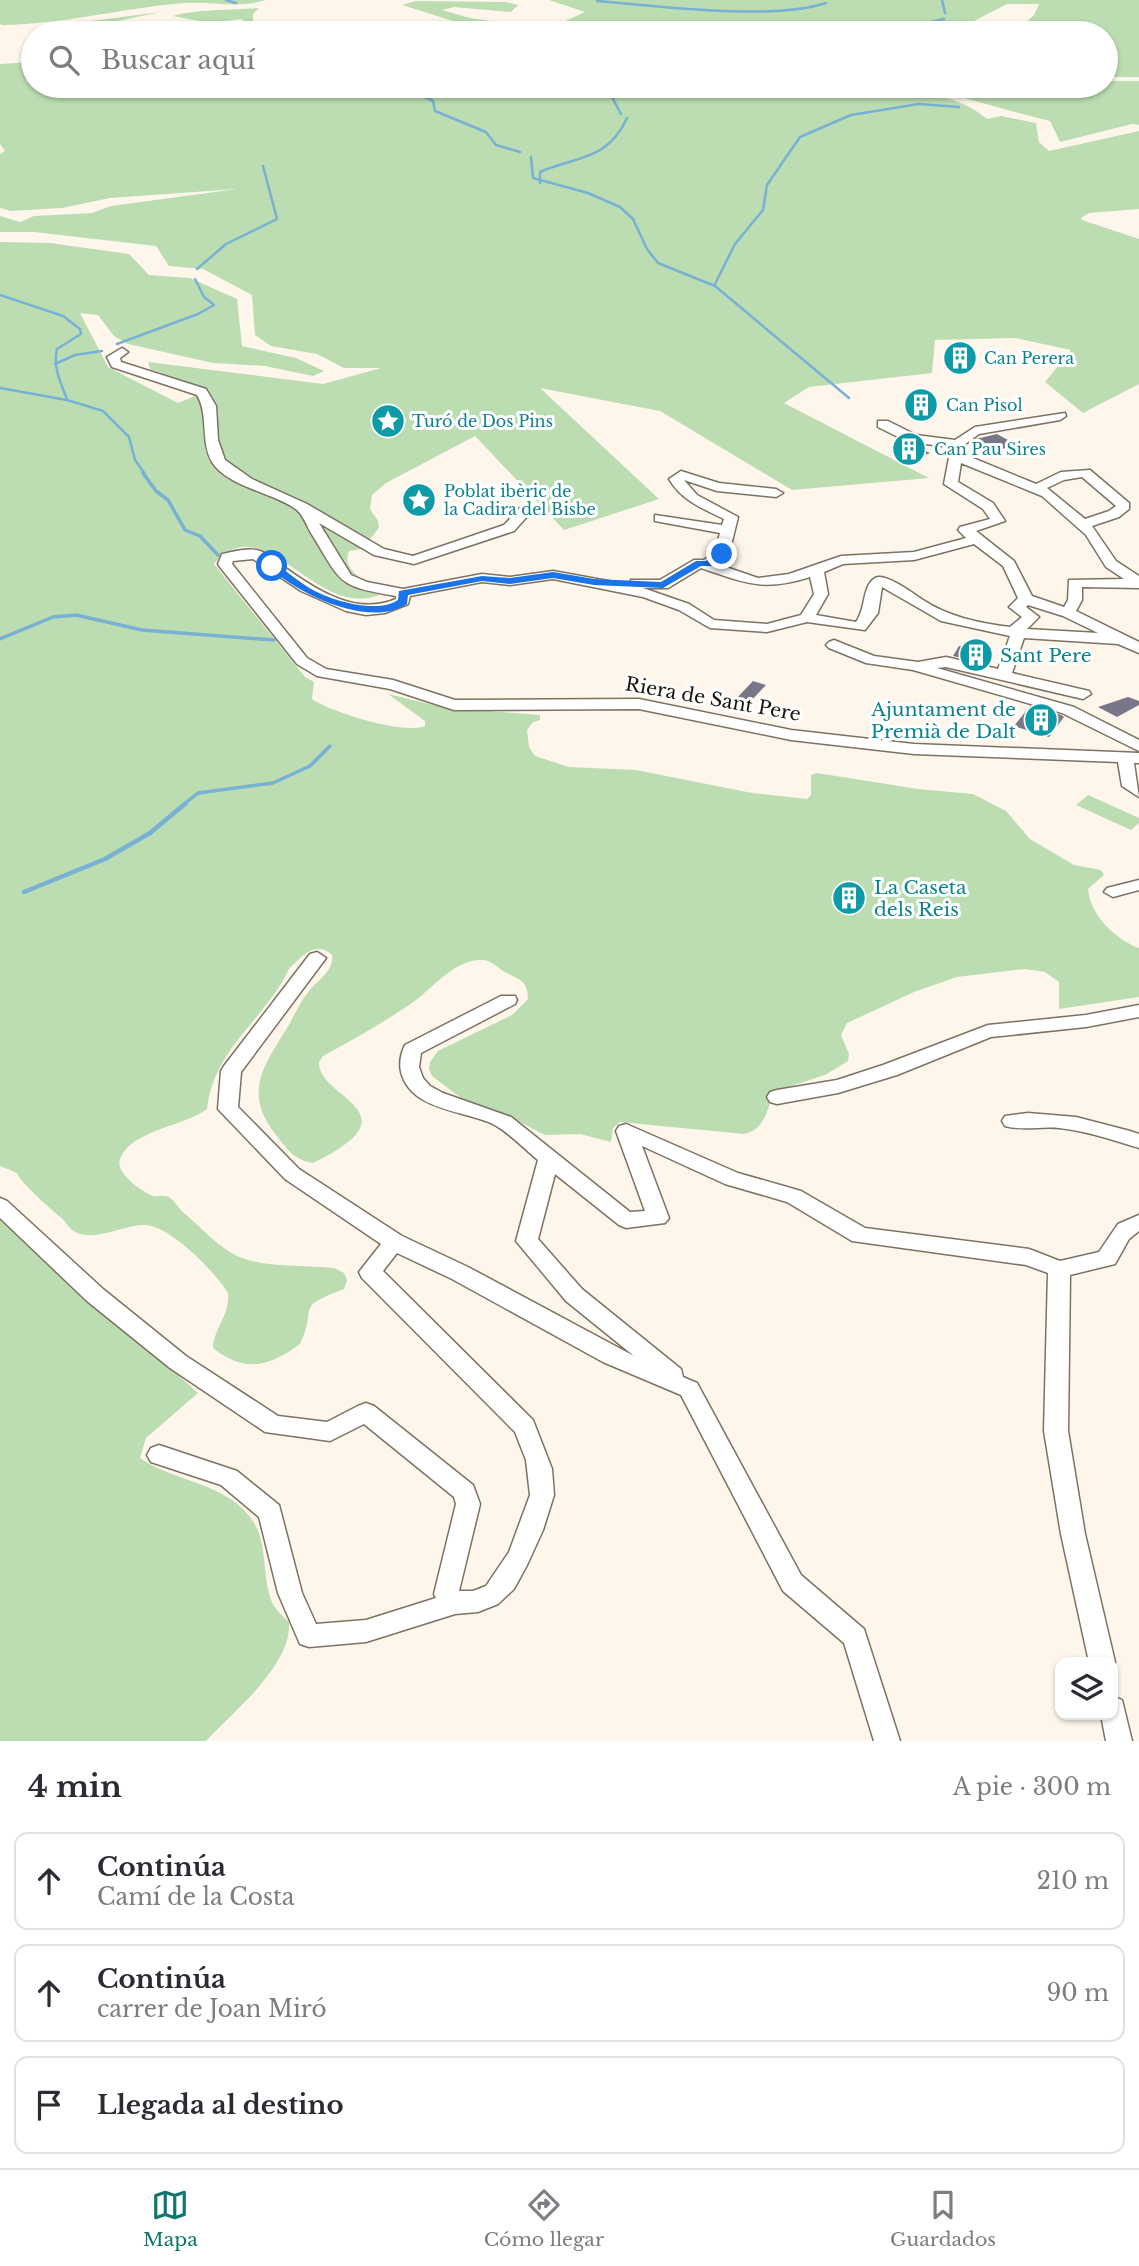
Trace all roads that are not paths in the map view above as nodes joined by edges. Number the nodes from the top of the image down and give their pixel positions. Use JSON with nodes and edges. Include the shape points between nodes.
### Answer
{"nodes":[{"id":1,"x":122,"y":352,"type":"dead end"},
{"id":2,"x":1060,"y":416,"type":"dead end"},
{"id":3,"x":883,"y":424,"type":"dead end"},
{"id":4,"x":957,"y":450,"type":"junction"},
{"id":5,"x":1038,"y":489,"type":"junction"},
{"id":6,"x":776,"y":493,"type":"dead end"},
{"id":7,"x":302,"y":508,"type":"junction"},
{"id":8,"x":525,"y":511,"type":"dead end"},
{"id":9,"x":660,"y":518,"type":"dead end"},
{"id":10,"x":1084,"y":524,"type":"junction"},
{"id":11,"x":728,"y":530,"type":"junction"},
{"id":12,"x":977,"y":539,"type":"junction"},
{"id":13,"x":707,"y":564,"type":"junction"},
{"id":14,"x":816,"y":570,"type":"junction"},
{"id":15,"x":594,"y":582,"type":"junction"},
{"id":16,"x":1139,"y":583,"type":"edge"},
{"id":17,"x":403,"y":593,"type":"junction"},
{"id":18,"x":1026,"y":599,"type":"junction"},
{"id":19,"x":1068,"y":613,"type":"junction"},
{"id":20,"x":807,"y":618,"type":"junction"},
{"id":21,"x":860,"y":627,"type":"junction"},
{"id":22,"x":1016,"y":632,"type":"junction"},
{"id":23,"x":1118,"y":639,"type":"junction"},
{"id":24,"x":1139,"y":648,"type":"edge"},
{"id":25,"x":914,"y":666,"type":"junction"},
{"id":26,"x":1004,"y":674,"type":"junction"},
{"id":27,"x":1083,"y":694,"type":"dead end"},
{"id":28,"x":1139,"y":746,"type":"edge"},
{"id":29,"x":1132,"y":757,"type":"edge"},
{"id":30,"x":1139,"y":792,"type":"edge"},
{"id":31,"x":1139,"y":885,"type":"edge"},
{"id":32,"x":1113,"y":892,"type":"dead end"},
{"id":33,"x":317,"y":958,"type":"dead end"},
{"id":34,"x":508,"y":1000,"type":"dead end"},
{"id":35,"x":1139,"y":1011,"type":"edge"},
{"id":36,"x":777,"y":1097,"type":"dead end"},
{"id":37,"x":1012,"y":1121,"type":"dead end"},
{"id":38,"x":1139,"y":1141,"type":"edge"},
{"id":39,"x":549,"y":1158,"type":"junction"},
{"id":40,"x":0,"y":1206,"type":"edge"},
{"id":41,"x":1139,"y":1223,"type":"edge"},
{"id":42,"x":394,"y":1242,"type":"junction"},
{"id":43,"x":1059,"y":1269,"type":"junction"},
{"id":44,"x":689,"y":1389,"type":"junction"},
{"id":45,"x":159,"y":1455,"type":"dead end"},
{"id":46,"x":455,"y":1603,"type":"junction"},
{"id":47,"x":1101,"y":1657,"type":"edge"},
{"id":48,"x":1115,"y":1720,"type":"edge"},
{"id":49,"x":887,"y":1741,"type":"edge"},
{"id":50,"x":1119,"y":1741,"type":"edge"}],
"edges":[{"from":1,"to":7,"type":"street","via":[[113,357],[116,364],[202,392],[210,406],[211,440],[219,462],[247,482]]},
{"from":2,"to":4,"type":"street","via":[[975,431]]},
{"from":3,"to":4,"type":"street","via":[[913,439]]},
{"from":4,"to":5,"type":"street"},
{"from":4,"to":12,"type":"street","via":[[951,484],[988,506],[998,521],[965,530]]},
{"from":5,"to":10,"type":"street"},
{"from":5,"to":10,"type":"street","via":[[1074,473],[1085,473],[1124,506]]},
{"from":6,"to":11,"type":"street","via":[[725,489],[681,475],[676,479],[681,491],[731,517]]},
{"from":7,"to":8,"type":"street","via":[[379,552],[414,560],[509,527]]},
{"from":7,"to":17,"type":"street","via":[[346,578]]},
{"from":9,"to":11,"type":"street"},
{"from":10,"to":16,"type":"street","via":[[1111,564]]},
{"from":11,"to":13,"type":"street","via":[[722,554]]},
{"from":12,"to":14,"type":"street","via":[[914,556],[841,560]]},
{"from":12,"to":18,"type":"street","via":[[1009,564]]},
{"from":13,"to":14,"type":"street","via":[[757,582]]},
{"from":13,"to":15,"type":"street","via":[[699,563],[663,585]]},
{"from":14,"to":20,"type":"street","via":[[821,594]]},
{"from":15,"to":17,"type":"street","via":[[553,575],[510,581],[482,579]]},
{"from":15,"to":20,"type":"street","via":[[684,607],[710,625],[768,628]]},
{"from":16,"to":19,"type":"street","via":[[1074,583],[1075,600]]},
{"from":17,"to":29,"type":"street","name":"Riera de Sant Pere","via":[[403,601],[393,608],[371,611],[310,593],[256,554],[237,554],[225,564],[302,661],[322,673],[393,685],[454,705],[639,704],[791,735],[900,747]]},
{"from":18,"to":19,"type":"street"},
{"from":18,"to":22,"type":"street","via":[[1016,607],[1032,617]]},
{"from":19,"to":23,"type":"street"},
{"from":20,"to":21,"type":"street"},
{"from":21,"to":22,"type":"street","via":[[871,613],[874,588],[880,581],[946,618]]},
{"from":21,"to":25,"type":"street","via":[[834,645],[871,660]]},
{"from":22,"to":23,"type":"street"},
{"from":22,"to":26,"type":"street"},
{"from":23,"to":24,"type":"street"},
{"from":25,"to":26,"type":"street","via":[[947,655]]},
{"from":25,"to":28,"type":"street","via":[[1068,710]]},
{"from":26,"to":27,"type":"street"},
{"from":29,"to":30,"type":"street","via":[[1130,786]]},
{"from":31,"to":32,"type":"street"},
{"from":33,"to":42,"type":"street","via":[[231,1070],[228,1108],[292,1174]]},
{"from":34,"to":39,"type":"street","via":[[412,1050],[409,1074],[419,1088],[444,1102],[499,1118]]},
{"from":35,"to":36,"type":"street","via":[[988,1031],[890,1070]]},
{"from":37,"to":38,"type":"street","via":[[1041,1118]]},
{"from":39,"to":43,"type":"street","via":[[626,1220],[658,1218],[626,1131],[732,1178],[794,1196],[860,1235],[1029,1257]]},
{"from":39,"to":44,"type":"street","via":[[527,1241],[574,1295]]},
{"from":40,"to":46,"type":"street","via":[[95,1294],[178,1362],[273,1425],[331,1432],[366,1412],[446,1475],[465,1492],[468,1504],[446,1594]]},
{"from":41,"to":43,"type":"street","via":[[1119,1235],[1109,1256]]},
{"from":42,"to":44,"type":"street","via":[[611,1356]]},
{"from":42,"to":46,"type":"street","via":[[370,1272],[525,1427],[537,1458],[542,1494],[525,1547],[499,1590],[472,1604]]},
{"from":43,"to":47,"type":"street","via":[[1056,1431]]},
{"from":44,"to":49,"type":"street","via":[[792,1583],[855,1637]]},
{"from":45,"to":46,"type":"street","via":[[229,1478],[270,1512],[290,1593],[309,1636],[366,1631]]},
{"from":48,"to":50,"type":"street"}]}
